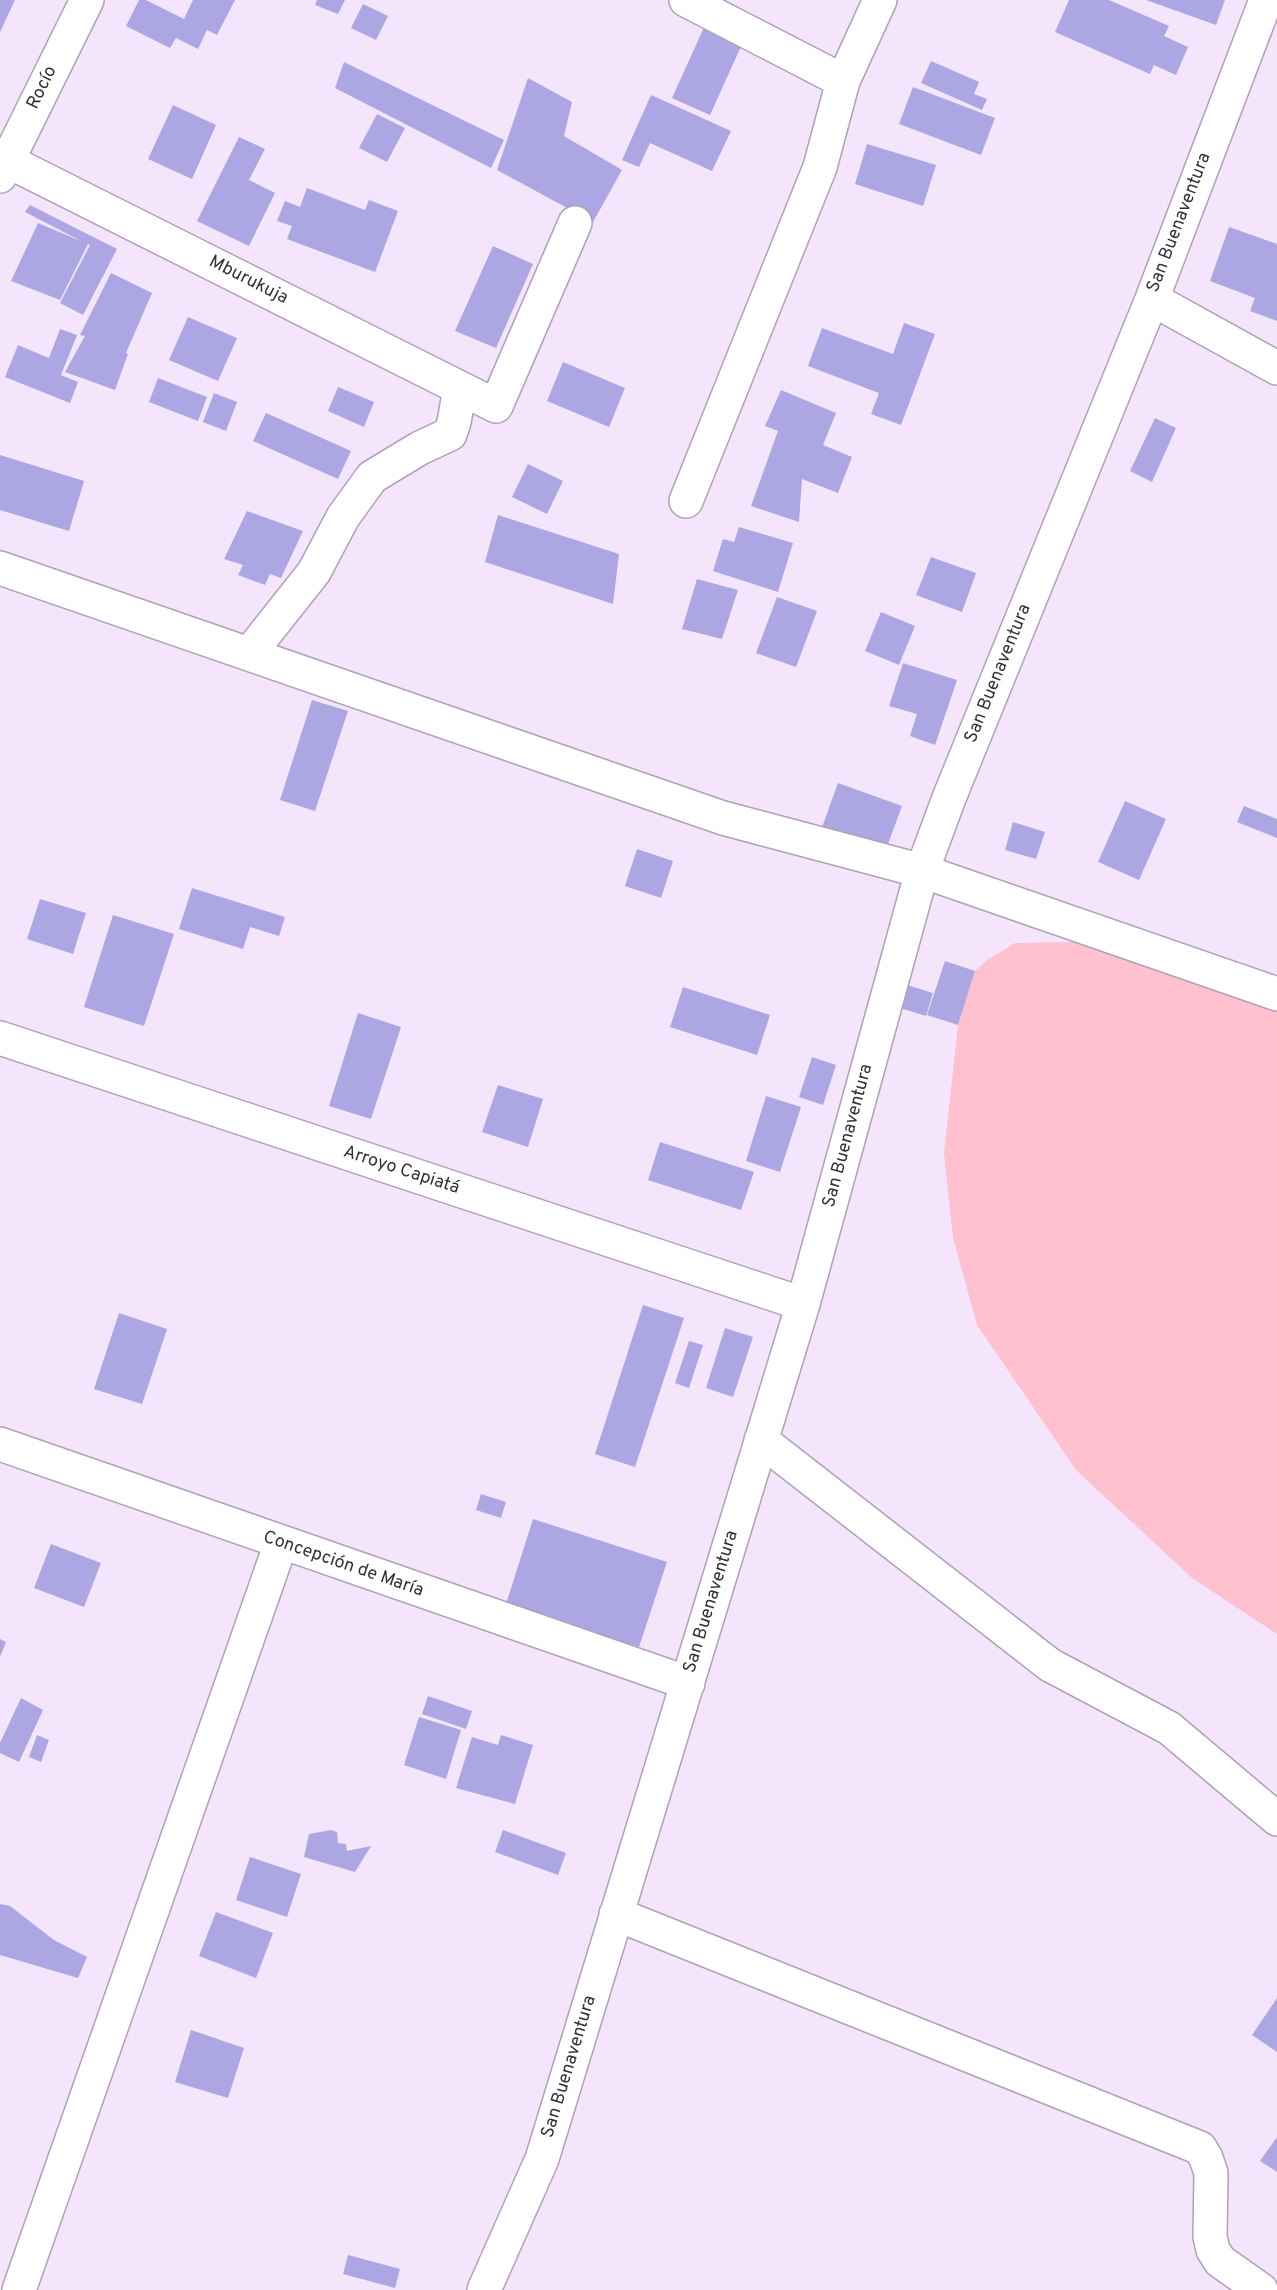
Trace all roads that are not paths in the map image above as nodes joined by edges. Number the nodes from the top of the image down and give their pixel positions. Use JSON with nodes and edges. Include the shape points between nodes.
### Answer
{"nodes":[{"id":1,"x":87,"y":0,"type":"edge"},
{"id":2,"x":686,"y":0,"type":"edge"},
{"id":3,"x":880,"y":0,"type":"edge"},
{"id":4,"x":1266,"y":0,"type":"edge"},
{"id":5,"x":843,"y":81,"type":"junction"},
{"id":6,"x":2,"y":165,"type":"edge"},
{"id":7,"x":575,"y":223,"type":"dead end"},
{"id":8,"x":1152,"y":299,"type":"junction"},
{"id":9,"x":1277,"y":368,"type":"edge"},
{"id":10,"x":460,"y":388,"type":"junction"},
{"id":11,"x":686,"y":501,"type":"dead end"},
{"id":12,"x":0,"y":568,"type":"edge"},
{"id":13,"x":249,"y":654,"type":"junction"},
{"id":14,"x":922,"y":871,"type":"junction"},
{"id":15,"x":1277,"y":994,"type":"edge"},
{"id":16,"x":0,"y":1038,"type":"edge"},
{"id":17,"x":803,"y":1304,"type":"junction"},
{"id":18,"x":761,"y":1440,"type":"junction"},
{"id":19,"x":0,"y":1444,"type":"edge"},
{"id":20,"x":281,"y":1544,"type":"junction"},
{"id":21,"x":687,"y":1683,"type":"junction"},
{"id":22,"x":1277,"y":1819,"type":"edge"},
{"id":23,"x":616,"y":1914,"type":"junction"},
{"id":24,"x":19,"y":2290,"type":"edge"},
{"id":25,"x":484,"y":2290,"type":"edge"},
{"id":26,"x":1261,"y":2290,"type":"edge"}],
"edges":[{"from":1,"to":6,"type":"street","name":"Rocío"},
{"from":2,"to":5,"type":"street"},
{"from":3,"to":5,"type":"street"},
{"from":4,"to":8,"type":"street","name":"San Buenaventura"},
{"from":5,"to":11,"type":"street","via":[[820,167]]},
{"from":6,"to":10,"type":"street","name":"Mburukuja"},
{"from":7,"to":10,"type":"street","name":"Mburukuja","via":[[496,406]]},
{"from":8,"to":9,"type":"street"},
{"from":8,"to":14,"type":"street","name":"San Buenaventura"},
{"from":10,"to":13,"type":"street","via":[[450,434],[372,477],[343,517],[314,572]]},
{"from":12,"to":13,"type":"street"},
{"from":13,"to":14,"type":"street","via":[[723,818]]},
{"from":14,"to":15,"type":"street"},
{"from":14,"to":17,"type":"street","name":"San Buenaventura"},
{"from":16,"to":17,"type":"street","name":"Arroyo Capiatá"},
{"from":17,"to":18,"type":"street","name":"San Buenaventura"},
{"from":18,"to":21,"type":"street","name":"San Buenaventura"},
{"from":18,"to":22,"type":"street","via":[[1050,1665],[1169,1728]]},
{"from":19,"to":20,"type":"street","name":"Concepción de María"},
{"from":20,"to":21,"type":"street","name":"Concepción de María"},
{"from":20,"to":24,"type":"street"},
{"from":21,"to":23,"type":"street","name":"San Buenaventura"},
{"from":23,"to":25,"type":"street","name":"San Buenaventura","via":[[542,2159]]},
{"from":23,"to":26,"type":"street","via":[[1200,2148],[1211,2173],[1213,2250],[1220,2261]]}]}
